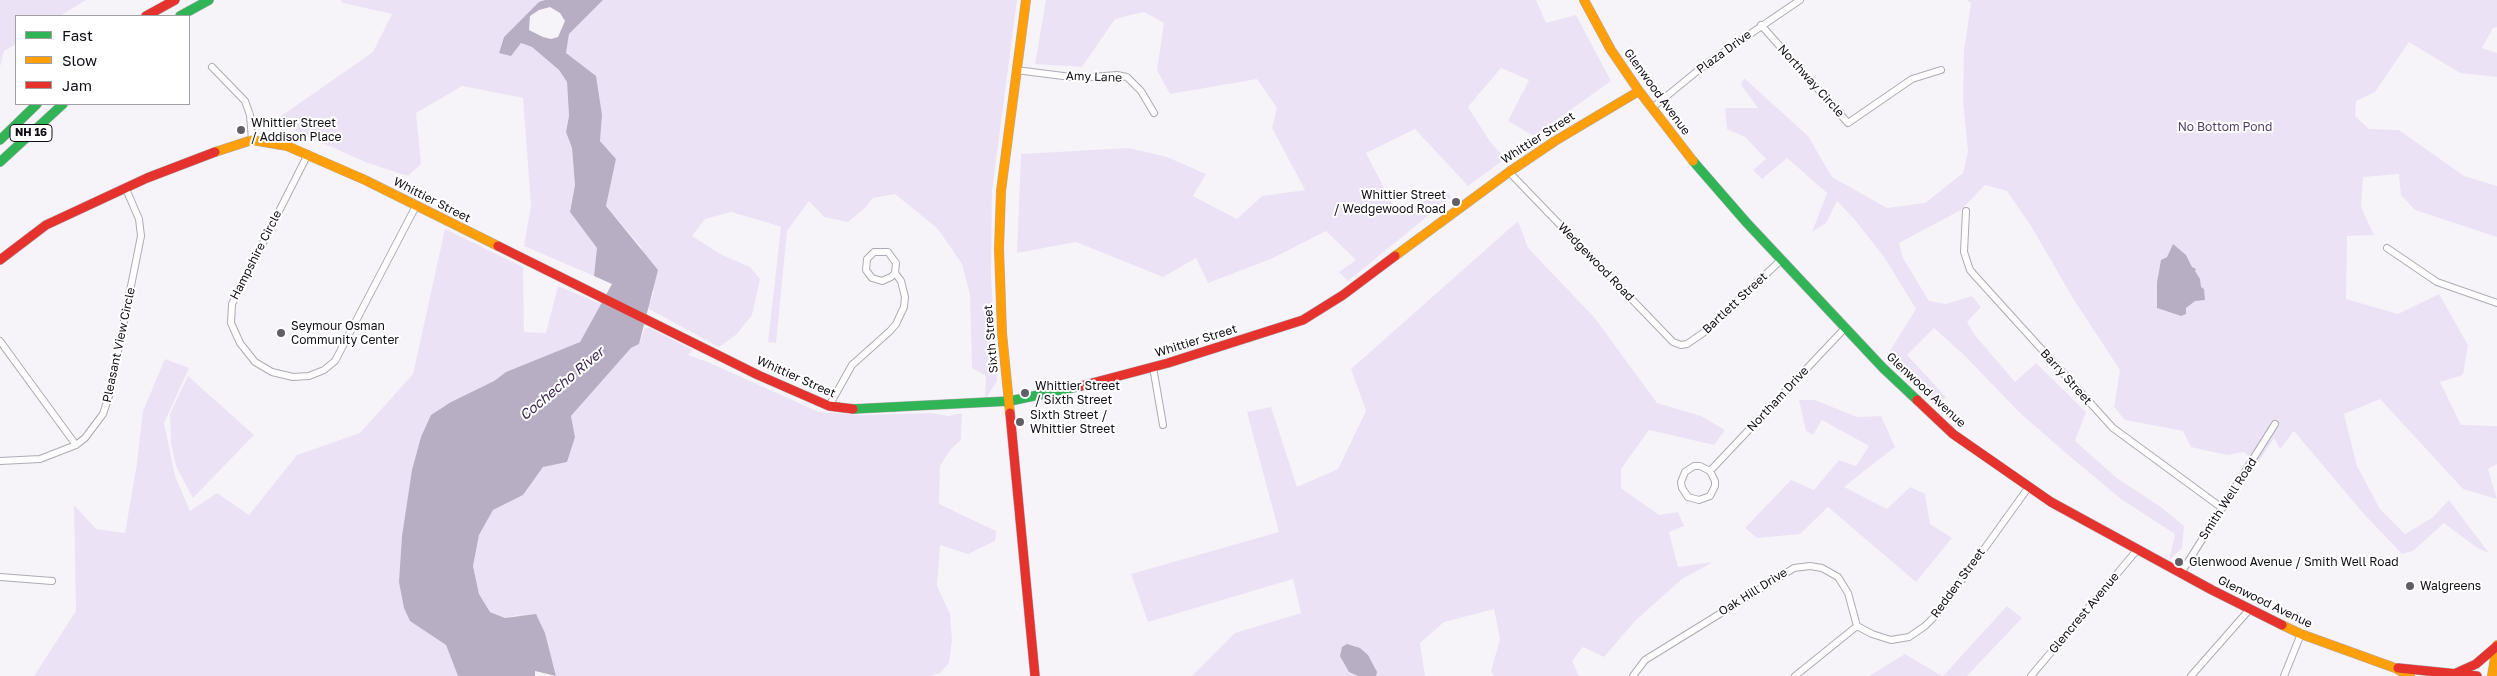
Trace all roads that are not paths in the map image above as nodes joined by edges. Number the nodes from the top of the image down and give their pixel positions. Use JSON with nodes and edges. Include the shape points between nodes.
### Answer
{"nodes":[{"id":1,"x":174,"y":0,"type":"edge"},
{"id":2,"x":209,"y":0,"type":"edge"},
{"id":3,"x":1026,"y":0,"type":"edge"},
{"id":4,"x":1584,"y":0,"type":"edge"},
{"id":5,"x":1800,"y":0,"type":"edge"},
{"id":6,"x":148,"y":15,"type":"edge"},
{"id":7,"x":182,"y":15,"type":"edge"},
{"id":8,"x":1761,"y":25,"type":"junction"},
{"id":9,"x":212,"y":67,"type":"dead end"},
{"id":10,"x":1016,"y":70,"type":"junction"},
{"id":11,"x":1941,"y":70,"type":"dead end"},
{"id":12,"x":1639,"y":91,"type":"junction"},
{"id":13,"x":36,"y":105,"type":"edge"},
{"id":14,"x":61,"y":105,"type":"edge"},
{"id":15,"x":1652,"y":108,"type":"junction"},
{"id":16,"x":1154,"y":113,"type":"dead end"},
{"id":17,"x":0,"y":140,"type":"edge"},
{"id":18,"x":252,"y":140,"type":"junction"},
{"id":19,"x":308,"y":154,"type":"junction"},
{"id":20,"x":0,"y":162,"type":"edge"},
{"id":21,"x":1509,"y":172,"type":"junction"},
{"id":22,"x":126,"y":189,"type":"junction"},
{"id":23,"x":416,"y":206,"type":"junction"},
{"id":24,"x":1966,"y":212,"type":"dead end"},
{"id":25,"x":2387,"y":248,"type":"dead end"},
{"id":26,"x":0,"y":260,"type":"edge"},
{"id":27,"x":1781,"y":260,"type":"junction"},
{"id":28,"x":895,"y":273,"type":"junction"},
{"id":29,"x":2497,"y":303,"type":"edge"},
{"id":30,"x":1845,"y":328,"type":"junction"},
{"id":31,"x":0,"y":341,"type":"edge"},
{"id":32,"x":1687,"y":344,"type":"joint"},
{"id":33,"x":1154,"y":367,"type":"junction"},
{"id":34,"x":1010,"y":402,"type":"junction"},
{"id":35,"x":828,"y":406,"type":"junction"},
{"id":36,"x":2275,"y":424,"type":"dead end"},
{"id":37,"x":1163,"y":425,"type":"dead end"},
{"id":38,"x":76,"y":445,"type":"junction"},
{"id":39,"x":0,"y":461,"type":"edge"},
{"id":40,"x":1710,"y":471,"type":"junction"},
{"id":41,"x":2028,"y":488,"type":"junction"},
{"id":42,"x":2222,"y":508,"type":"junction"},
{"id":43,"x":2137,"y":550,"type":"junction"},
{"id":44,"x":2181,"y":573,"type":"junction"},
{"id":45,"x":0,"y":577,"type":"edge"},
{"id":46,"x":52,"y":581,"type":"dead end"},
{"id":47,"x":2250,"y":610,"type":"junction"},
{"id":48,"x":1857,"y":626,"type":"junction"},
{"id":49,"x":2301,"y":634,"type":"junction"},
{"id":50,"x":2497,"y":646,"type":"edge"},
{"id":51,"x":2395,"y":668,"type":"junction"},
{"id":52,"x":2454,"y":674,"type":"junction"},
{"id":53,"x":1035,"y":676,"type":"edge"},
{"id":54,"x":1633,"y":676,"type":"edge"},
{"id":55,"x":1795,"y":676,"type":"edge"},
{"id":56,"x":2031,"y":676,"type":"edge"},
{"id":57,"x":2191,"y":676,"type":"edge"},
{"id":58,"x":2284,"y":676,"type":"edge"},
{"id":59,"x":2410,"y":676,"type":"edge"},
{"id":60,"x":2477,"y":676,"type":"edge"},
{"id":61,"x":2492,"y":676,"type":"edge"}],
"edges":[{"from":1,"to":6,"type":"main road"},
{"from":2,"to":7,"type":"main road"},
{"from":3,"to":10,"type":"main road","name":"Sixth Street"},
{"from":4,"to":12,"type":"main road","name":"Glenwood Avenue","via":[[1600,33]]},
{"from":5,"to":8,"type":"street","name":"Plaza Drive"},
{"from":8,"to":11,"type":"street","name":"Northway Circle","via":[[1848,123],[1912,79]]},
{"from":8,"to":15,"type":"street","name":"Plaza Drive"},
{"from":9,"to":18,"type":"street","via":[[245,101]]},
{"from":10,"to":16,"type":"street","name":"Amy Lane","via":[[1079,78],[1127,77],[1141,91]]},
{"from":10,"to":34,"type":"main road","name":"Sixth Street","via":[[1001,191],[999,249],[1002,333]]},
{"from":12,"to":15,"type":"main road","name":"Glenwood Avenue"},
{"from":12,"to":21,"type":"main road","name":"Whittier Street","via":[[1554,141]]},
{"from":13,"to":17,"type":"main road","number":"NH 16"},
{"from":14,"to":20,"type":"main road","number":"NH 16"},
{"from":15,"to":27,"type":"main road","name":"Glenwood Avenue","via":[[1702,173]]},
{"from":18,"to":19,"type":"main road","name":"Whittier Street","via":[[274,142]]},
{"from":18,"to":22,"type":"main road","name":"Whittier Street","via":[[205,154]]},
{"from":19,"to":23,"type":"main road","name":"Whittier Street"},
{"from":19,"to":23,"type":"street","name":"Hampshire Circle","via":[[232,304],[231,323],[240,344],[255,362],[272,372],[309,376],[335,361]]},
{"from":21,"to":32,"type":"street","name":"Wedgewood Road","via":[[1674,342],[1681,346]]},
{"from":21,"to":33,"type":"main road","name":"Whittier Street","via":[[1320,312],[1285,327]]},
{"from":22,"to":26,"type":"main road","name":"Whittier Street","via":[[46,225]]},
{"from":22,"to":38,"type":"street","name":"Pleasant View Circle","via":[[139,219],[140,246],[106,406],[98,422]]},
{"from":23,"to":35,"type":"main road","name":"Whittier Street"},
{"from":24,"to":42,"type":"street","name":"Barry Street","via":[[1964,252],[1976,278],[2113,428]]},
{"from":25,"to":29,"type":"street","via":[[2437,282]]},
{"from":27,"to":30,"type":"main road","name":"Glenwood Avenue"},
{"from":27,"to":32,"type":"street","name":"Bartlett Street"},
{"from":28,"to":28,"type":"street","via":[[895,259],[888,252],[874,252],[867,259],[869,274],[877,280],[887,280]]},
{"from":28,"to":35,"type":"street","via":[[904,290],[904,308],[900,318],[890,332],[852,365]]},
{"from":30,"to":40,"type":"street","name":"Northam Drive"},
{"from":30,"to":41,"type":"main road","name":"Glenwood Avenue","via":[[1938,421]]},
{"from":31,"to":38,"type":"street"},
{"from":33,"to":34,"type":"main road","name":"Whittier Street"},
{"from":33,"to":37,"type":"street"},
{"from":34,"to":35,"type":"main road","name":"Whittier Street","via":[[875,409]]},
{"from":34,"to":53,"type":"main road","name":"Sixth Street"},
{"from":36,"to":42,"type":"street","name":"Smith Well Road"},
{"from":38,"to":39,"type":"street","name":"Pleasant View Circle","via":[[40,459]]},
{"from":40,"to":40,"type":"street","via":[[1694,466],[1685,472],[1681,482],[1688,497],[1699,500],[1710,496],[1715,486]]},
{"from":41,"to":43,"type":"main road","name":"Glenwood Avenue"},
{"from":41,"to":48,"type":"street","name":"Redden Street","via":[[1938,613],[1925,626],[1909,637],[1891,640]]},
{"from":42,"to":44,"type":"street","name":"Smith Well Road"},
{"from":43,"to":44,"type":"main road","name":"Glenwood Avenue"},
{"from":43,"to":56,"type":"street","name":"Glencrest Avenue"},
{"from":44,"to":47,"type":"main road","name":"Glenwood Avenue"},
{"from":45,"to":46,"type":"street"},
{"from":47,"to":49,"type":"main road","name":"Glenwood Avenue"},
{"from":47,"to":57,"type":"street"},
{"from":48,"to":54,"type":"street","name":"Oak Hill Drive","via":[[1848,593],[1838,577],[1822,568],[1794,568],[1644,660]]},
{"from":48,"to":55,"type":"street"},
{"from":49,"to":51,"type":"main road","name":"Glenwood Avenue"},
{"from":49,"to":58,"type":"street"},
{"from":50,"to":52,"type":"main road","via":[[2470,668]]},
{"from":50,"to":61,"type":"main road"},
{"from":51,"to":52,"type":"main road","name":"Glenwood Avenue"},
{"from":51,"to":59,"type":"main road","name":"Glenwood Avenue"},
{"from":52,"to":60,"type":"main road","name":"Glenwood Avenue"}]}
